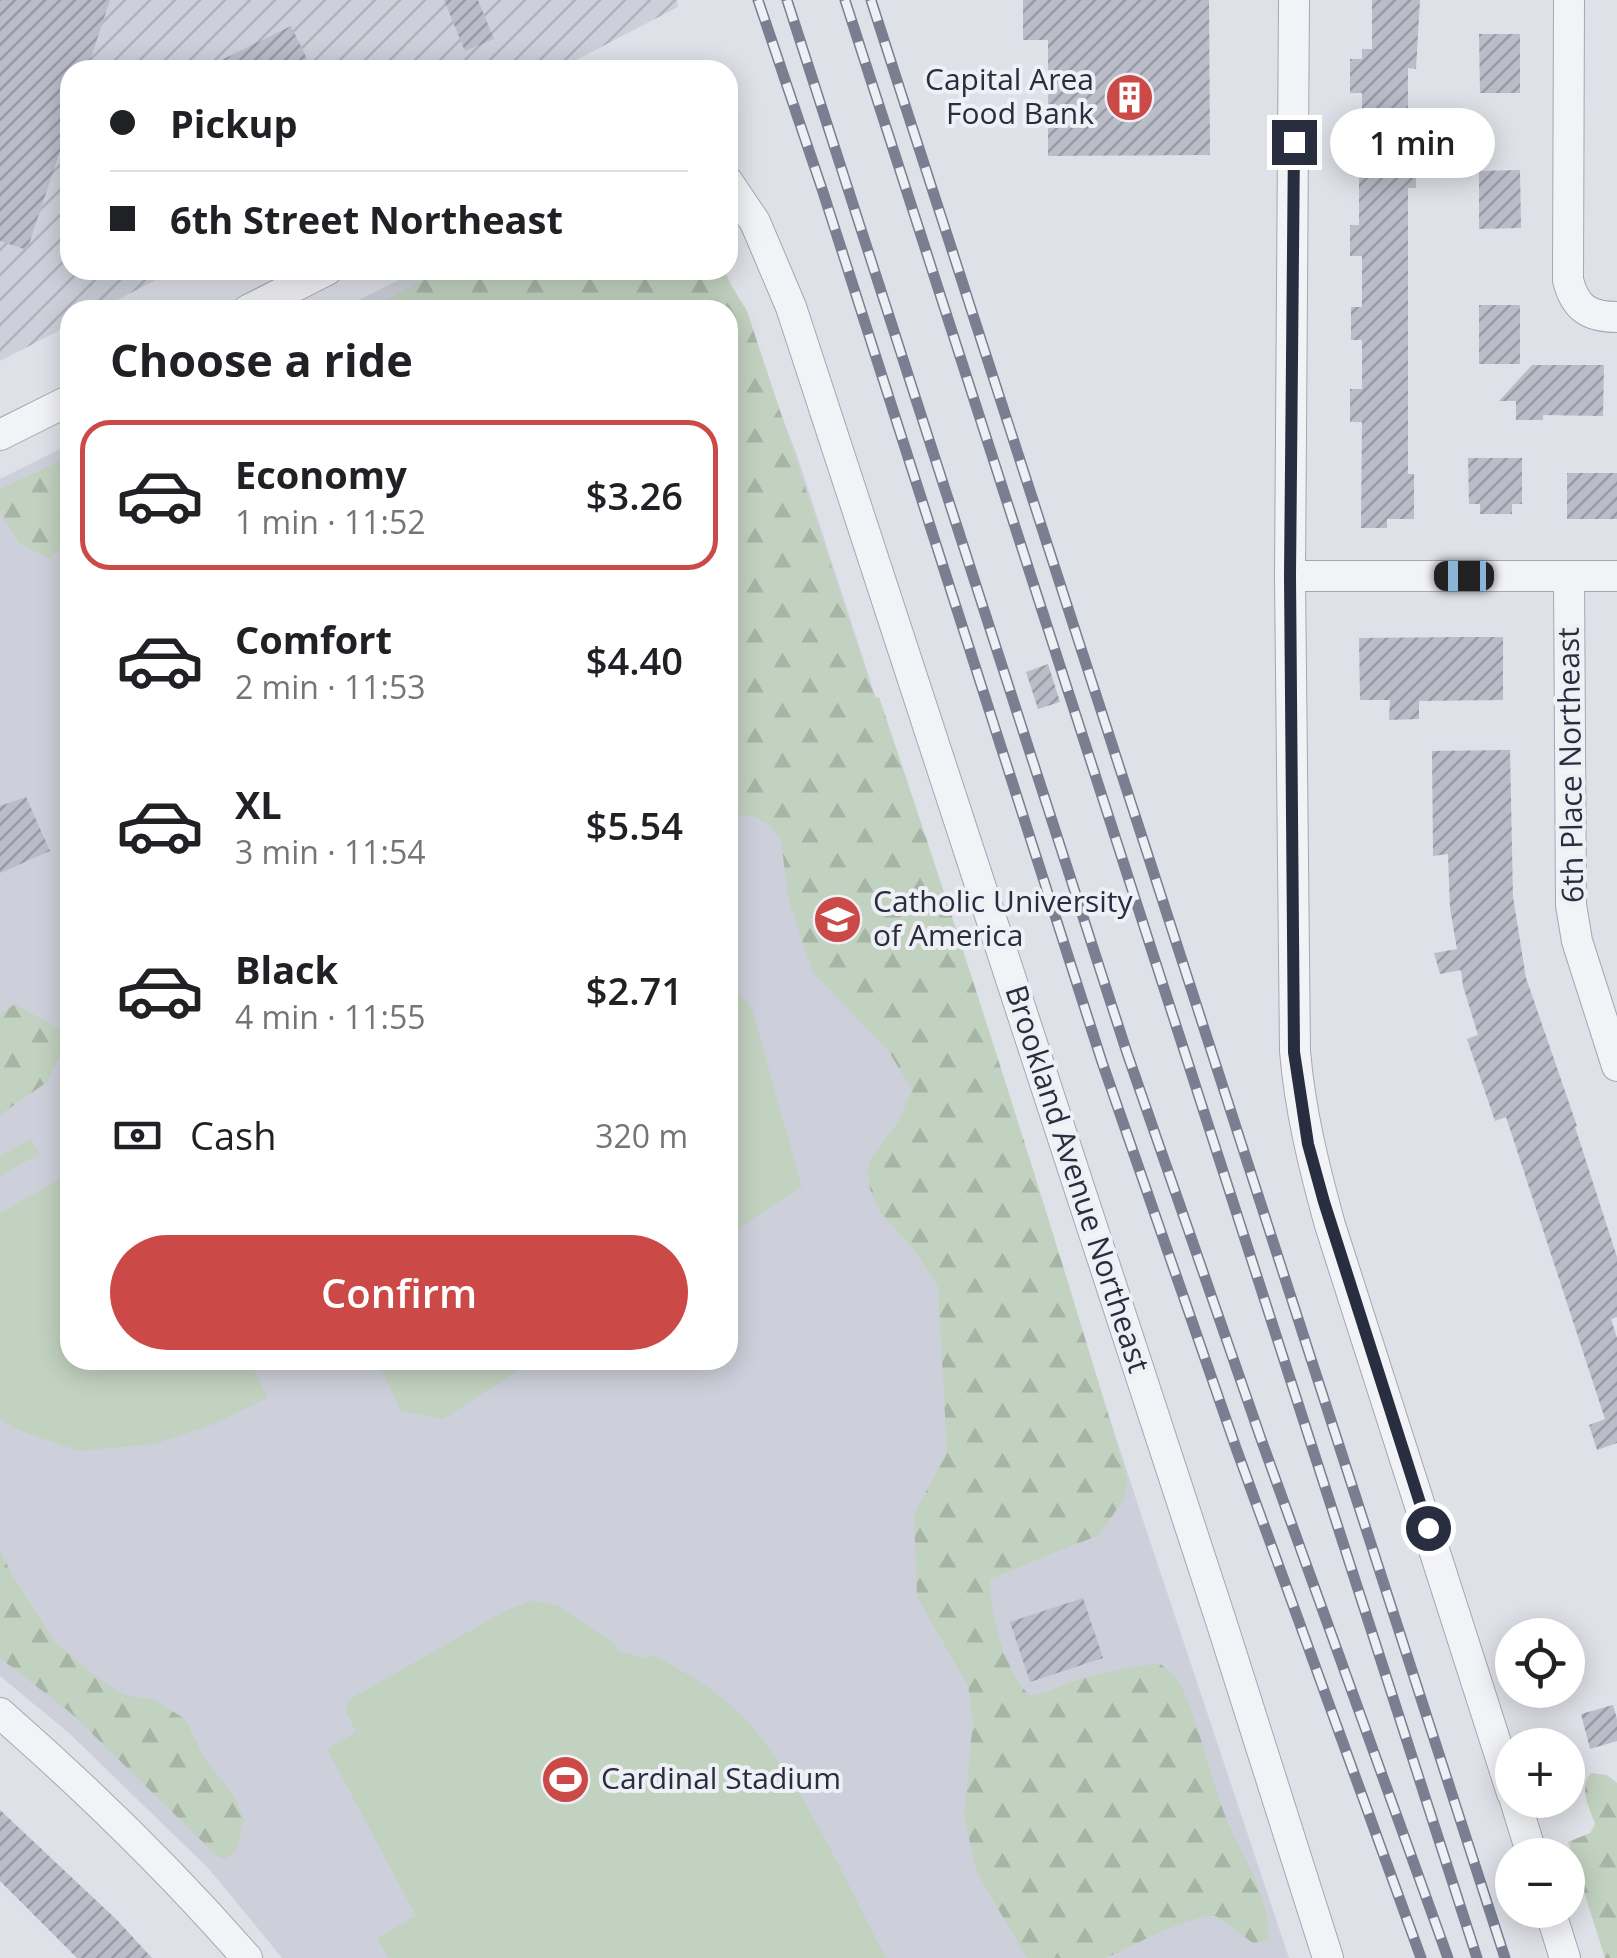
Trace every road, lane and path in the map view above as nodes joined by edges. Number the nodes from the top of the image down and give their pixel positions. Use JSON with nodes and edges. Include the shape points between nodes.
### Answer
{"nodes":[{"id":1,"x":1294,"y":0,"type":"edge"},
{"id":2,"x":1569,"y":0,"type":"edge"},
{"id":3,"x":738,"y":197,"type":"edge"},
{"id":4,"x":307,"y":280,"type":"edge"},
{"id":5,"x":268,"y":300,"type":"edge"},
{"id":6,"x":1617,"y":317,"type":"edge"},
{"id":7,"x":60,"y":405,"type":"edge"},
{"id":8,"x":0,"y":435,"type":"edge"},
{"id":9,"x":1290,"y":576,"type":"junction"},
{"id":10,"x":1569,"y":576,"type":"junction"},
{"id":11,"x":1617,"y":576,"type":"edge"},
{"id":12,"x":1604,"y":979,"type":"edge"},
{"id":13,"x":1617,"y":1066,"type":"edge"},
{"id":14,"x":0,"y":1713,"type":"edge"},
{"id":15,"x":1495,"y":1738,"type":"edge"},
{"id":16,"x":1556,"y":1928,"type":"edge"},
{"id":17,"x":247,"y":1958,"type":"edge"},
{"id":18,"x":1328,"y":1958,"type":"edge"},
{"id":19,"x":1565,"y":1958,"type":"edge"}],
"edges":[{"from":1,"to":9,"type":"street"},
{"from":2,"to":6,"type":"street","via":[[1568,280],[1584,310]]},
{"from":3,"to":18,"type":"street","name":"Brookland Avenue Northeast","via":[[791,307]]},
{"from":4,"to":5,"type":"street"},
{"from":7,"to":8,"type":"street"},
{"from":9,"to":10,"type":"street"},
{"from":9,"to":15,"type":"street","via":[[1294,1052],[1305,1130]]},
{"from":10,"to":11,"type":"street"},
{"from":10,"to":12,"type":"street","name":"6th Place Northeast","via":[[1570,882],[1577,941]]},
{"from":12,"to":13,"type":"street","name":"6th Place Northeast"},
{"from":14,"to":17,"type":"street","via":[[118,1820]]},
{"from":16,"to":19,"type":"street"}]}
